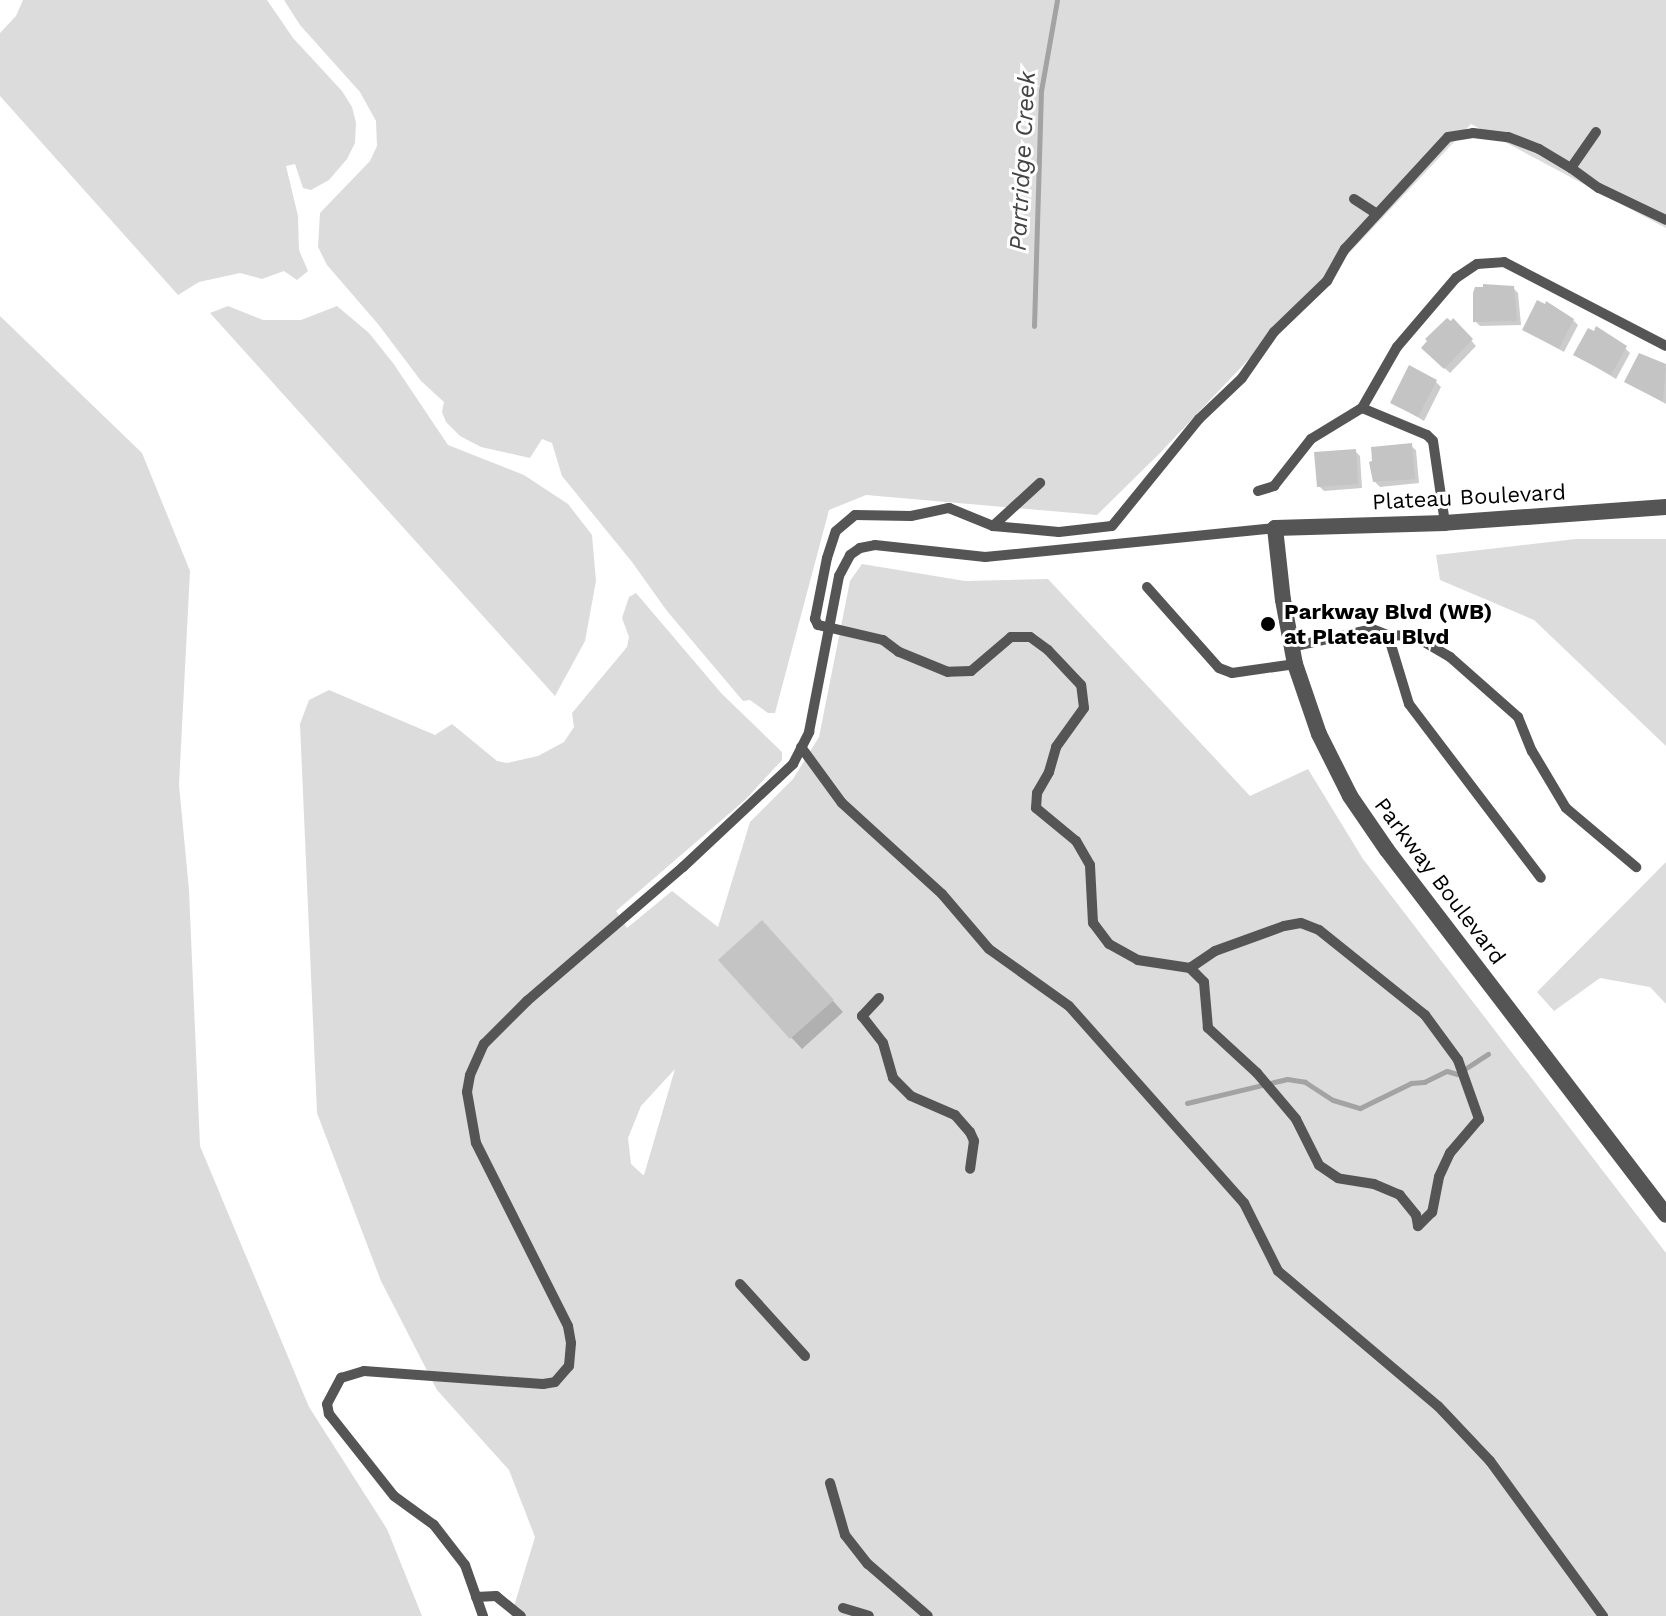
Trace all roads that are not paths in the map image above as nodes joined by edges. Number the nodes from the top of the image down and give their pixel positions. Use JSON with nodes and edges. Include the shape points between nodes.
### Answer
{"nodes":[{"id":1,"x":1596,"y":132,"type":"dead end"},
{"id":2,"x":1571,"y":168,"type":"junction"},
{"id":3,"x":1354,"y":199,"type":"dead end"},
{"id":4,"x":1377,"y":214,"type":"junction"},
{"id":5,"x":1666,"y":220,"type":"edge"},
{"id":6,"x":1666,"y":346,"type":"edge"},
{"id":7,"x":1362,"y":408,"type":"junction"},
{"id":8,"x":1040,"y":483,"type":"dead end"},
{"id":9,"x":1258,"y":491,"type":"dead end"},
{"id":10,"x":1666,"y":507,"type":"edge"},
{"id":11,"x":1445,"y":523,"type":"junction"},
{"id":12,"x":993,"y":526,"type":"junction"},
{"id":13,"x":1275,"y":528,"type":"junction"},
{"id":14,"x":1147,"y":587,"type":"dead end"},
{"id":15,"x":831,"y":628,"type":"junction"},
{"id":16,"x":1388,"y":635,"type":"junction"},
{"id":17,"x":1293,"y":655,"type":"junction"},
{"id":18,"x":801,"y":747,"type":"junction"},
{"id":19,"x":1636,"y":867,"type":"dead end"},
{"id":20,"x":1541,"y":878,"type":"dead end"},
{"id":21,"x":1190,"y":968,"type":"junction"},
{"id":22,"x":879,"y":998,"type":"dead end"},
{"id":23,"x":970,"y":1169,"type":"dead end"},
{"id":24,"x":1666,"y":1215,"type":"edge"},
{"id":25,"x":740,"y":1284,"type":"dead end"},
{"id":26,"x":805,"y":1356,"type":"dead end"},
{"id":27,"x":830,"y":1483,"type":"dead end"},
{"id":28,"x":476,"y":1597,"type":"junction"},
{"id":29,"x":843,"y":1608,"type":"dead end"},
{"id":30,"x":483,"y":1616,"type":"edge"},
{"id":31,"x":521,"y":1616,"type":"edge"},
{"id":32,"x":869,"y":1616,"type":"edge"},
{"id":33,"x":928,"y":1616,"type":"edge"},
{"id":34,"x":1603,"y":1616,"type":"edge"}],
"edges":[{"from":1,"to":2,"type":"lane"},
{"from":2,"to":4,"type":"lane","via":[[1508,137],[1448,137]]},
{"from":2,"to":5,"type":"lane","via":[[1599,188]]},
{"from":3,"to":4,"type":"lane"},
{"from":4,"to":12,"type":"lane","via":[[1345,249],[1327,281],[1274,332],[1242,378],[1199,419],[1112,526],[1059,532]]},
{"from":6,"to":7,"type":"lane","via":[[1504,262],[1488,261],[1456,278],[1397,347]]},
{"from":7,"to":9,"type":"lane","via":[[1311,439],[1274,486]]},
{"from":7,"to":11,"type":"lane","via":[[1433,441]]},
{"from":8,"to":12,"type":"lane"},
{"from":10,"to":11,"type":"street","name":"Plateau Boulevard"},
{"from":11,"to":13,"type":"street","name":"Plateau Boulevard"},
{"from":12,"to":15,"type":"lane","via":[[949,508],[847,519],[836,531],[827,558],[815,619]]},
{"from":13,"to":15,"type":"lane","via":[[985,557],[875,545],[860,548],[839,576]]},
{"from":13,"to":17,"type":"street","name":"Parkway Boulevard"},
{"from":14,"to":17,"type":"lane","via":[[1219,668],[1232,673]]},
{"from":15,"to":18,"type":"lane","via":[[809,732]]},
{"from":15,"to":21,"type":"lane","via":[[883,640],[948,672],[971,671],[1011,637],[1030,637],[1048,650],[1081,685],[1084,708],[1056,747],[1036,808],[1076,841],[1090,865],[1093,923],[1109,944],[1138,960]]},
{"from":16,"to":17,"type":"lane","via":[[1372,629]]},
{"from":16,"to":19,"type":"lane","via":[[1414,636],[1450,657],[1518,717],[1566,808]]},
{"from":16,"to":20,"type":"lane","via":[[1409,704]]},
{"from":17,"to":24,"type":"street","name":"Parkway Boulevard","via":[[1325,746],[1364,817]]},
{"from":18,"to":28,"type":"lane","via":[[793,764],[739,818],[495,1030],[476,1059],[467,1092],[476,1143],[568,1326],[571,1357],[562,1376],[543,1384],[364,1371],[341,1378],[330,1394],[329,1414],[394,1496],[434,1525],[465,1565]]},
{"from":18,"to":34,"type":"lane","via":[[842,803],[942,894],[989,949],[1069,1006],[1244,1203],[1278,1271],[1438,1406],[1490,1461]]},
{"from":21,"to":21,"type":"lane","via":[[1215,951],[1301,923],[1319,930],[1425,1015],[1458,1060],[1479,1119],[1450,1153],[1432,1212],[1418,1226],[1400,1195],[1338,1178],[1319,1165],[1296,1119],[1208,1028],[1204,982]]},
{"from":22,"to":23,"type":"lane","via":[[862,1016],[883,1043],[893,1078],[911,1096],[955,1115],[970,1132]]},
{"from":25,"to":26,"type":"lane"},
{"from":27,"to":33,"type":"lane","via":[[845,1535],[868,1564]]},
{"from":28,"to":30,"type":"lane"},
{"from":28,"to":31,"type":"lane","via":[[496,1596]]},
{"from":29,"to":32,"type":"lane"}]}
